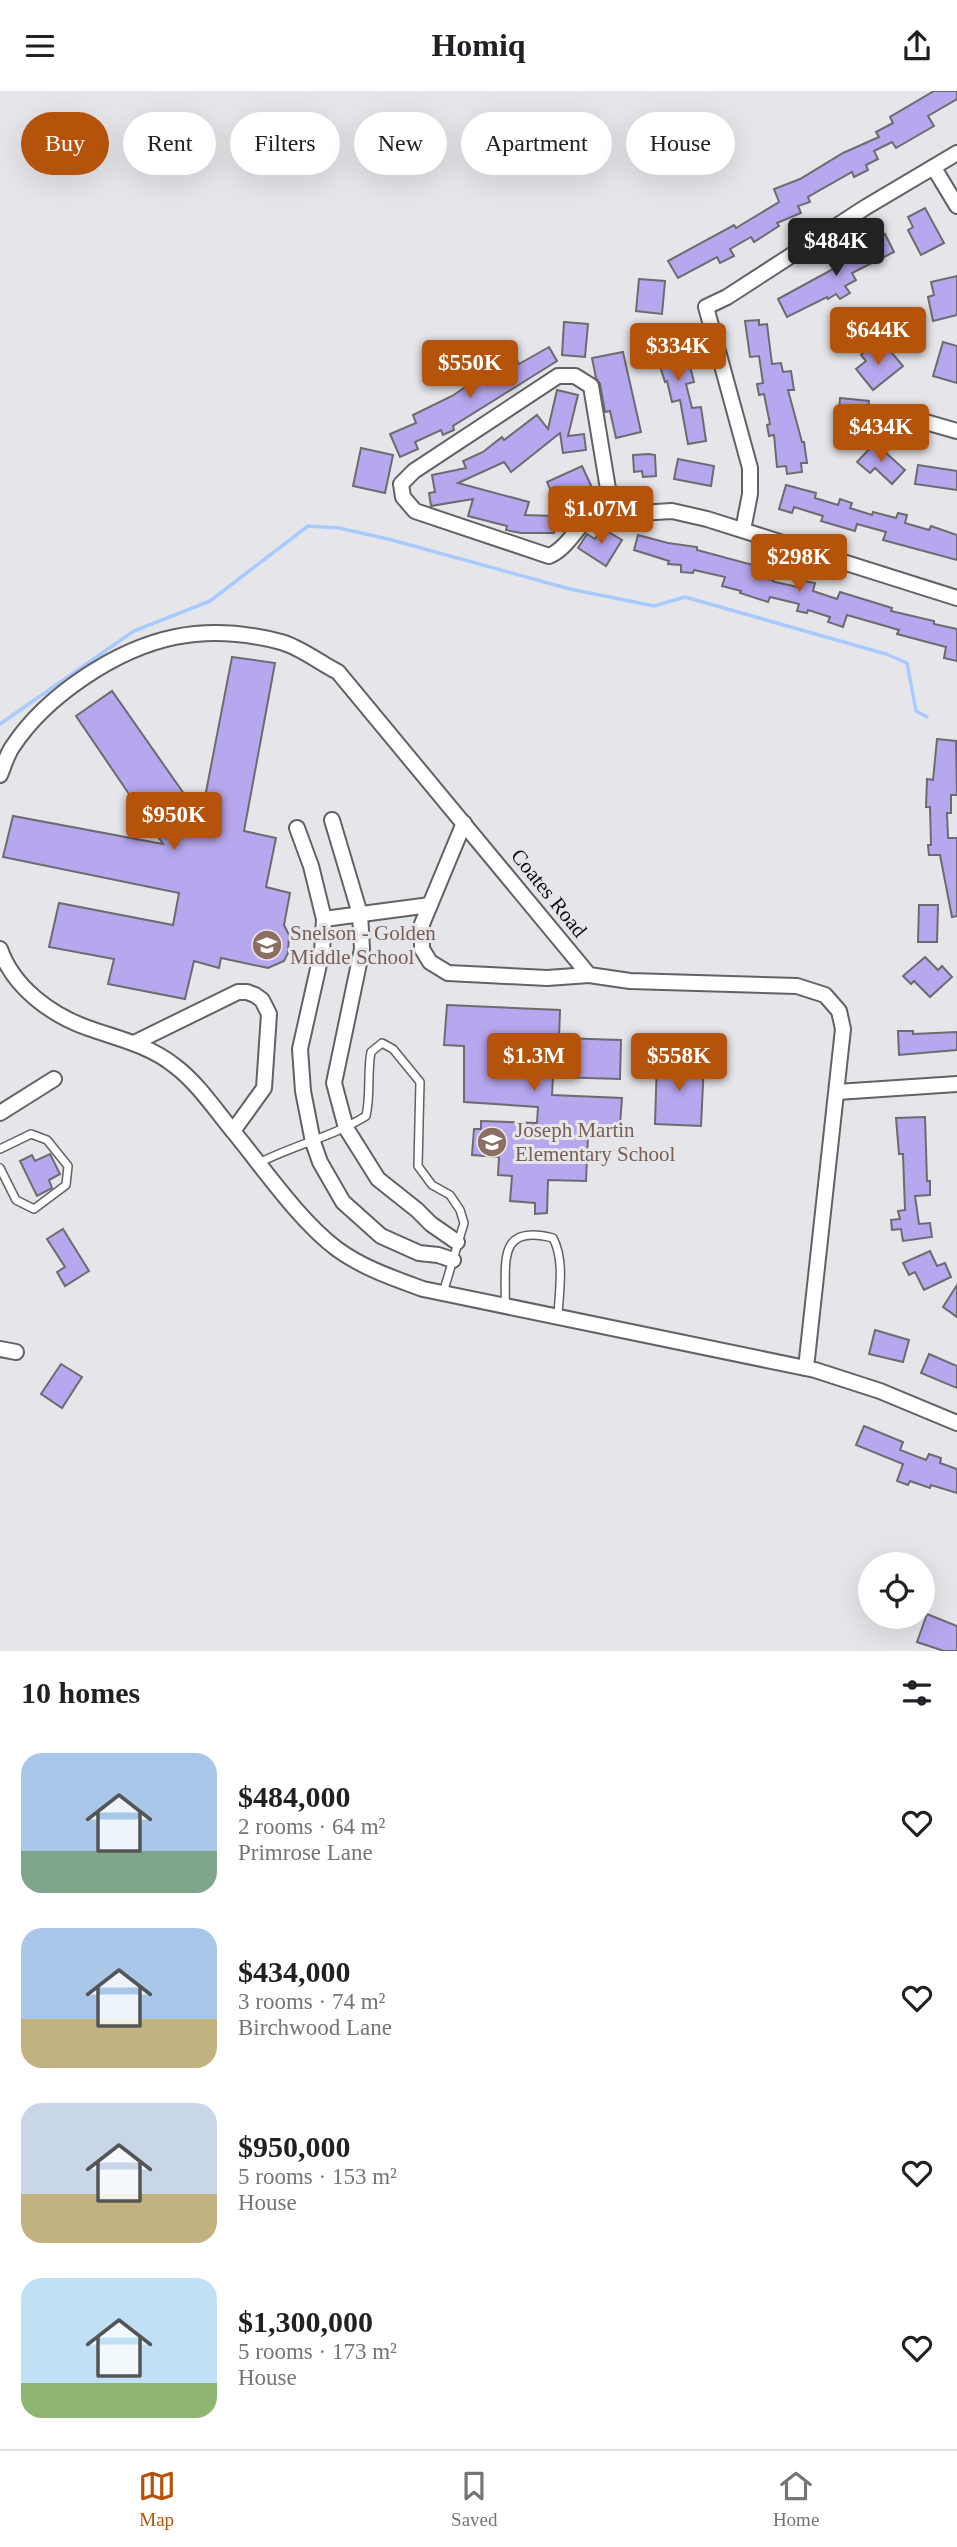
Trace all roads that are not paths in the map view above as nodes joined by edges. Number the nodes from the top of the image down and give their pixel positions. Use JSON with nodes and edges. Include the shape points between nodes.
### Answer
{"nodes":[{"id":1,"x":957,"y":153,"type":"edge"},
{"id":2,"x":934,"y":168,"type":"junction"},
{"id":3,"x":957,"y":205,"type":"edge"},
{"id":4,"x":915,"y":419,"type":"dead end"},
{"id":5,"x":957,"y":431,"type":"edge"},
{"id":6,"x":612,"y":513,"type":"junction"},
{"id":7,"x":743,"y":530,"type":"junction"},
{"id":8,"x":957,"y":599,"type":"edge"},
{"id":9,"x":6,"y":750,"type":"edge"},
{"id":10,"x":0,"y":775,"type":"edge"},
{"id":11,"x":332,"y":820,"type":"dead end"},
{"id":12,"x":464,"y":823,"type":"junction"},
{"id":13,"x":298,"y":828,"type":"dead end"},
{"id":14,"x":430,"y":905,"type":"junction"},
{"id":15,"x":360,"y":914,"type":"junction"},
{"id":16,"x":324,"y":919,"type":"junction"},
{"id":17,"x":0,"y":949,"type":"edge"},
{"id":18,"x":589,"y":975,"type":"junction"},
{"id":19,"x":134,"y":1043,"type":"junction"},
{"id":20,"x":54,"y":1079,"type":"dead end"},
{"id":21,"x":957,"y":1084,"type":"edge"},
{"id":22,"x":838,"y":1092,"type":"junction"},
{"id":23,"x":0,"y":1113,"type":"edge"},
{"id":24,"x":346,"y":1128,"type":"junction"},
{"id":25,"x":233,"y":1131,"type":"junction"},
{"id":26,"x":313,"y":1142,"type":"junction"},
{"id":27,"x":0,"y":1149,"type":"edge"},
{"id":28,"x":259,"y":1163,"type":"junction"},
{"id":29,"x":0,"y":1168,"type":"edge"},
{"id":30,"x":457,"y":1242,"type":"junction"},
{"id":31,"x":453,"y":1260,"type":"junction"},
{"id":32,"x":443,"y":1293,"type":"junction"},
{"id":33,"x":505,"y":1306,"type":"junction"},
{"id":34,"x":558,"y":1317,"type":"junction"},
{"id":35,"x":0,"y":1349,"type":"edge"},
{"id":36,"x":16,"y":1352,"type":"dead end"},
{"id":37,"x":806,"y":1368,"type":"junction"},
{"id":38,"x":957,"y":1423,"type":"edge"}],
"edges":[{"from":1,"to":2,"type":"street"},
{"from":2,"to":3,"type":"street"},
{"from":2,"to":7,"type":"street","via":[[706,307],[750,468]]},
{"from":4,"to":5,"type":"street"},
{"from":6,"to":6,"type":"street","via":[[591,386],[575,376],[558,376],[401,484],[403,497],[415,511],[549,556],[560,552],[589,516]]},
{"from":6,"to":7,"type":"street","via":[[671,511]]},
{"from":7,"to":8,"type":"street"},
{"from":9,"to":10,"type":"street","name":"Coates Road"},
{"from":9,"to":12,"type":"street","name":"Coates Road","via":[[52,700],[133,651],[174,637],[220,632],[284,642],[338,672]]},
{"from":11,"to":15,"type":"street"},
{"from":12,"to":14,"type":"street"},
{"from":12,"to":18,"type":"street","name":"Coates Road"},
{"from":13,"to":16,"type":"street"},
{"from":14,"to":15,"type":"street"},
{"from":14,"to":18,"type":"street","via":[[422,924],[422,949],[430,962],[448,973],[547,978]]},
{"from":15,"to":16,"type":"street"},
{"from":15,"to":24,"type":"street","via":[[362,949],[334,1083]]},
{"from":16,"to":26,"type":"street","via":[[322,950],[300,1049]]},
{"from":17,"to":19,"type":"street","via":[[19,984],[39,1002],[85,1027]]},
{"from":18,"to":22,"type":"street","via":[[630,981],[797,986],[825,995],[839,1011],[843,1029]]},
{"from":19,"to":25,"type":"street","via":[[176,1067]]},
{"from":19,"to":25,"type":"street","via":[[238,992],[262,1000],[269,1014],[264,1088]]},
{"from":20,"to":23,"type":"street"},
{"from":21,"to":22,"type":"street"},
{"from":22,"to":37,"type":"street"},
{"from":24,"to":26,"type":"lane"},
{"from":24,"to":30,"type":"street","via":[[378,1179]]},
{"from":24,"to":30,"type":"lane","via":[[366,1116],[371,1052],[382,1044],[393,1049],[419,1082],[418,1166],[460,1210],[464,1223]]},
{"from":25,"to":28,"type":"street"},
{"from":26,"to":28,"type":"lane"},
{"from":26,"to":31,"type":"street","via":[[343,1202],[381,1236],[419,1253]]},
{"from":27,"to":29,"type":"lane","via":[[31,1134],[47,1140],[68,1167],[66,1185],[34,1209],[16,1200]]},
{"from":28,"to":32,"type":"street","via":[[311,1226],[337,1249],[377,1272]]},
{"from":30,"to":31,"type":"lane"},
{"from":31,"to":32,"type":"lane"},
{"from":32,"to":33,"type":"street"},
{"from":33,"to":34,"type":"street"},
{"from":33,"to":34,"type":"lane","via":[[508,1247],[515,1237],[540,1234],[553,1238],[558,1247]]},
{"from":34,"to":37,"type":"street"},
{"from":35,"to":36,"type":"street"},
{"from":37,"to":38,"type":"street","via":[[880,1391]]}]}
